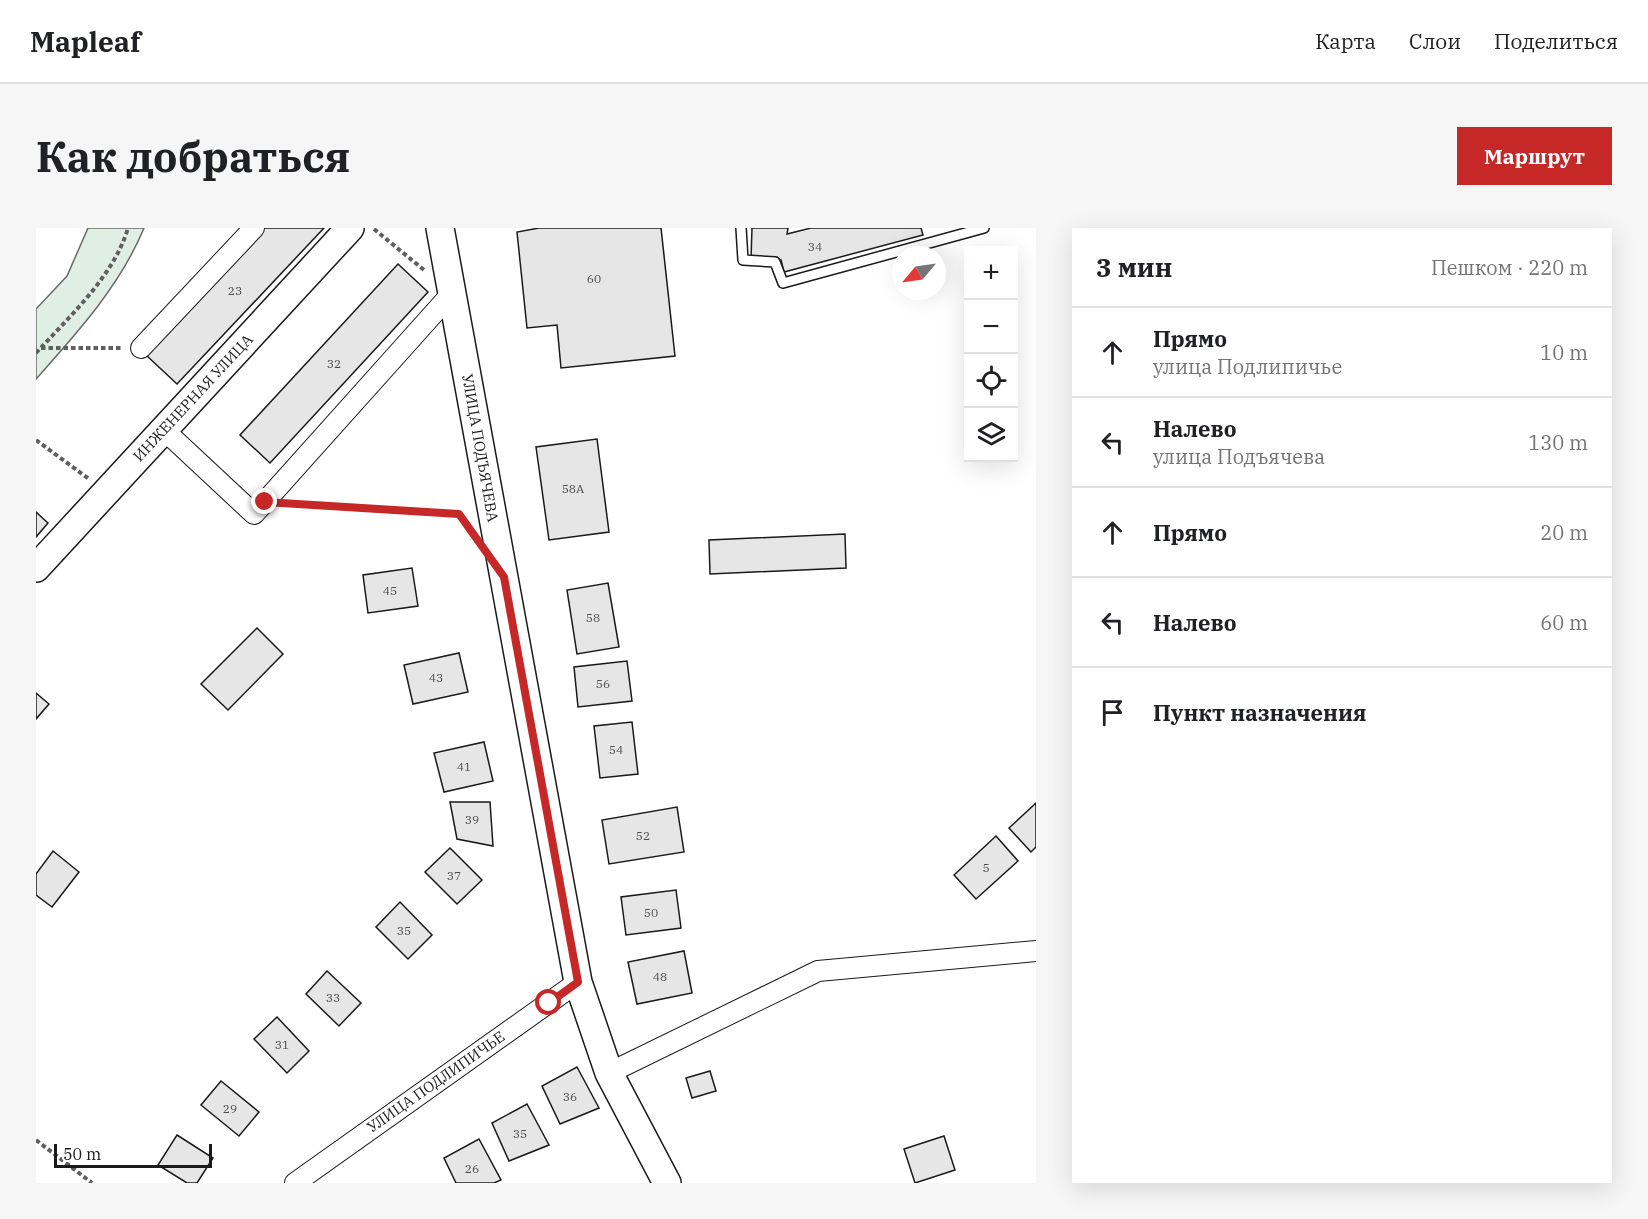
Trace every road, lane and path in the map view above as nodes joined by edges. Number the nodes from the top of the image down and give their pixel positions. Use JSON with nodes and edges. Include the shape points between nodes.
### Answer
{"nodes":[{"id":1,"x":128,"y":228,"type":"edge"},
{"id":2,"x":254,"y":228,"type":"edge"},
{"id":3,"x":350,"y":228,"type":"edge"},
{"id":4,"x":373,"y":228,"type":"edge"},
{"id":5,"x":440,"y":228,"type":"edge"},
{"id":6,"x":741,"y":228,"type":"edge"},
{"id":7,"x":984,"y":228,"type":"edge"},
{"id":8,"x":452,"y":293,"type":"junction"},
{"id":9,"x":41,"y":348,"type":"junction"},
{"id":10,"x":141,"y":348,"type":"joint"},
{"id":11,"x":36,"y":354,"type":"edge"},
{"id":12,"x":164,"y":430,"type":"junction"},
{"id":13,"x":36,"y":440,"type":"edge"},
{"id":14,"x":107,"y":492,"type":"junction"},
{"id":15,"x":265,"y":502,"type":"junction"},
{"id":16,"x":471,"y":532,"type":"dead end"},
{"id":17,"x":36,"y":568,"type":"edge"},
{"id":18,"x":1036,"y":951,"type":"edge"},
{"id":19,"x":578,"y":982,"type":"junction"},
{"id":20,"x":609,"y":1073,"type":"junction"},
{"id":21,"x":36,"y":1140,"type":"edge"},
{"id":22,"x":92,"y":1183,"type":"edge"},
{"id":23,"x":295,"y":1183,"type":"edge"},
{"id":24,"x":666,"y":1183,"type":"edge"}],
"edges":[{"from":1,"to":9,"type":"path","via":[[106,271]]},
{"from":2,"to":10,"type":"street"},
{"from":3,"to":12,"type":"main road","name":"ИНЖЕНЕРНАЯ УЛИЦА"},
{"from":4,"to":8,"type":"path"},
{"from":5,"to":8,"type":"main road","name":"УЛИЦА ПОДЪЯЧЕВА"},
{"from":6,"to":7,"type":"lane","via":[[743,260],[775,262],[783,283]]},
{"from":8,"to":15,"type":"street"},
{"from":8,"to":19,"type":"main road","name":"УЛИЦА ПОДЪЯЧЕВА"},
{"from":9,"to":10,"type":"path"},
{"from":9,"to":11,"type":"path"},
{"from":12,"to":14,"type":"main road","name":"ИНЖЕНЕРНАЯ УЛИЦА"},
{"from":12,"to":15,"type":"street","via":[[254,514]]},
{"from":13,"to":14,"type":"path"},
{"from":14,"to":17,"type":"main road","name":"ИНЖЕНЕРНАЯ УЛИЦА"},
{"from":15,"to":16,"type":"path","via":[[459,514]]},
{"from":18,"to":20,"type":"street","via":[[818,970]]},
{"from":19,"to":20,"type":"main road","name":"УЛИЦА ПОДЪЯЧЕВА"},
{"from":19,"to":23,"type":"street","name":"УЛИЦА ПОДЛИПИЧЬЕ"},
{"from":20,"to":24,"type":"main road","name":"УЛИЦА ПОДЪЯЧЕВА"},
{"from":21,"to":22,"type":"path"}]}
